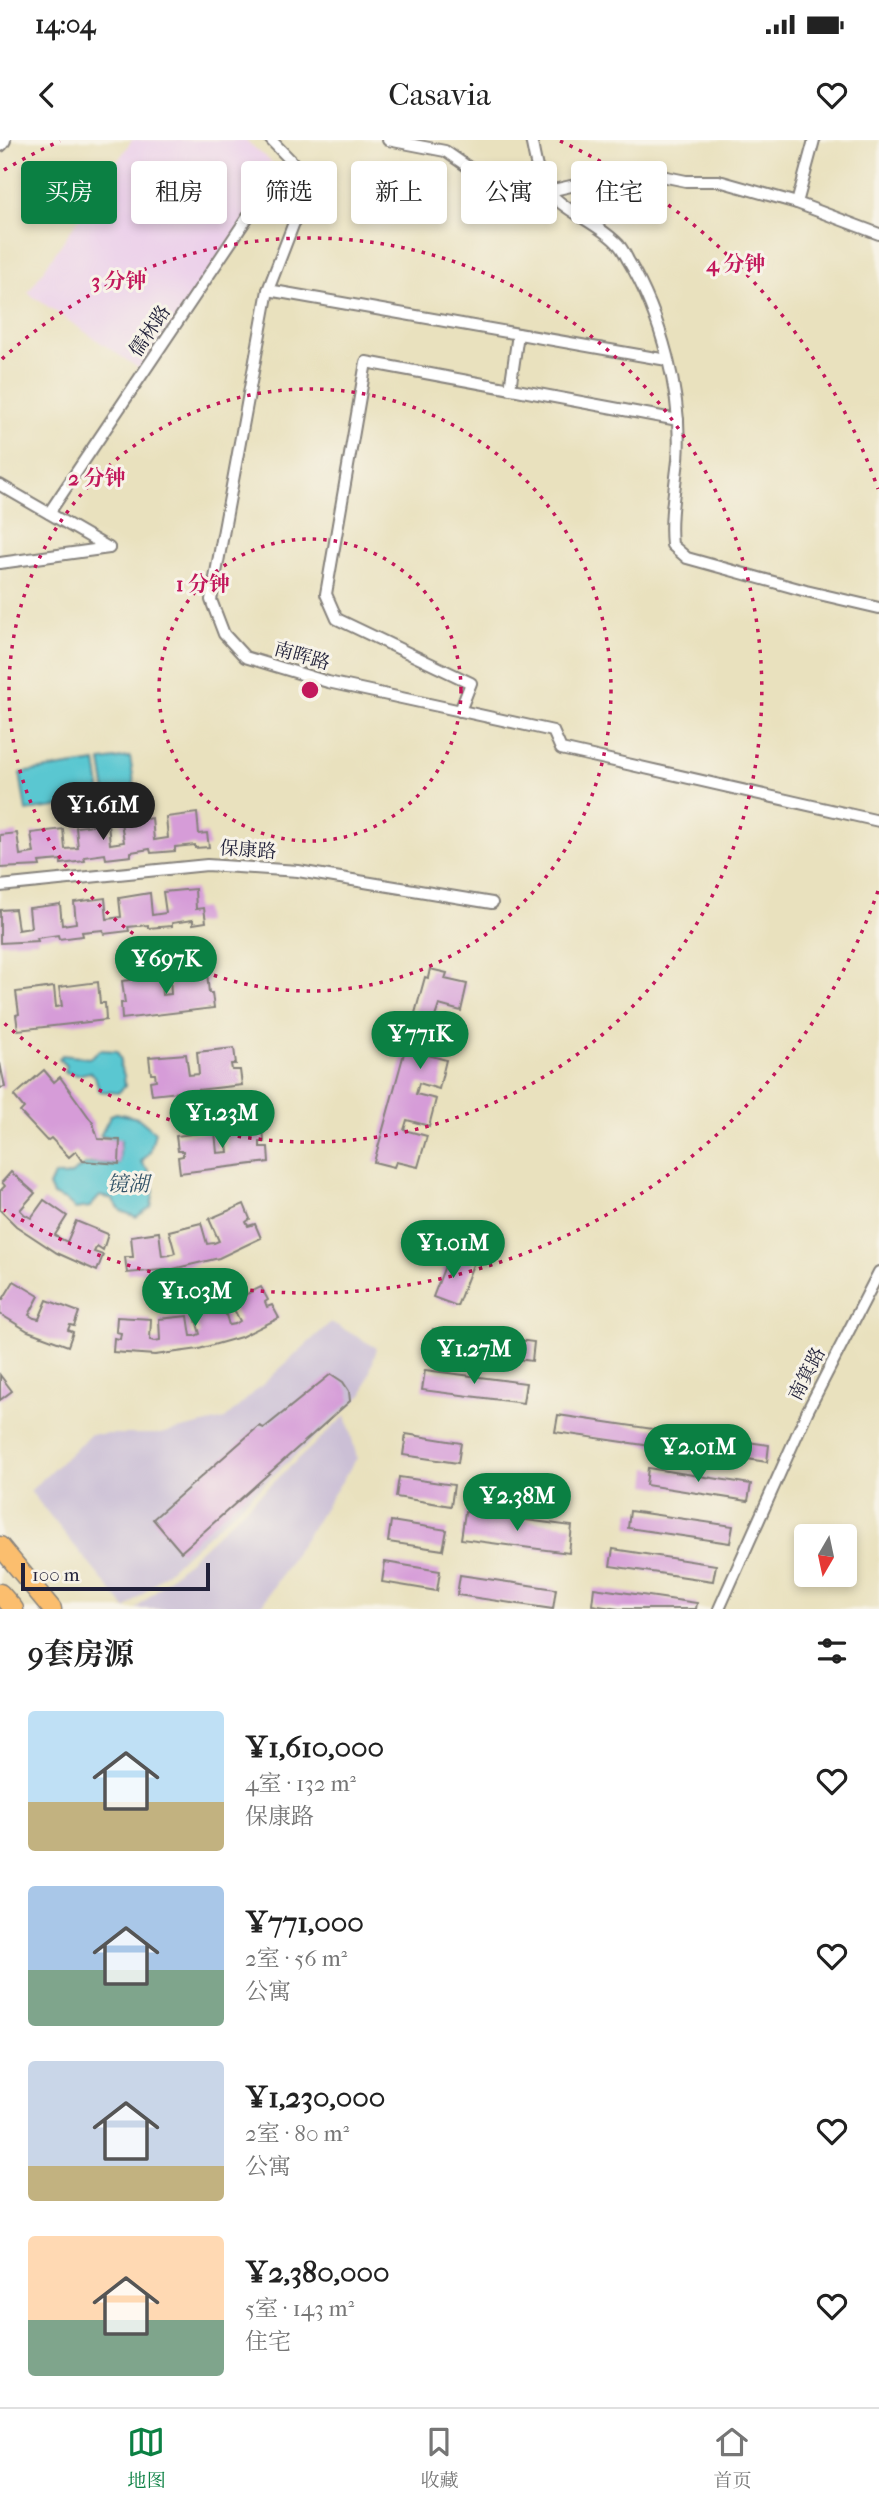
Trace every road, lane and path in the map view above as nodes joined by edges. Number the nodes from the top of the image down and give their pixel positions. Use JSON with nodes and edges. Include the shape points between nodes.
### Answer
{"nodes":[{"id":1,"x":271,"y":140,"type":"edge"},
{"id":2,"x":388,"y":140,"type":"edge"},
{"id":3,"x":531,"y":140,"type":"edge"},
{"id":4,"x":814,"y":140,"type":"edge"},
{"id":5,"x":536,"y":161,"type":"edge"},
{"id":6,"x":461,"y":163,"type":"edge"},
{"id":7,"x":557,"y":189,"type":"edge"},
{"id":8,"x":557,"y":199,"type":"edge"},
{"id":9,"x":797,"y":203,"type":"junction"},
{"id":10,"x":243,"y":224,"type":"edge"},
{"id":11,"x":879,"y":234,"type":"edge"},
{"id":12,"x":268,"y":290,"type":"junction"},
{"id":13,"x":518,"y":334,"type":"junction"},
{"id":14,"x":667,"y":359,"type":"junction"},
{"id":15,"x":510,"y":389,"type":"junction"},
{"id":16,"x":678,"y":419,"type":"junction"},
{"id":17,"x":0,"y":485,"type":"edge"},
{"id":18,"x":48,"y":513,"type":"junction"},
{"id":19,"x":0,"y":563,"type":"edge"},
{"id":20,"x":879,"y":608,"type":"edge"},
{"id":21,"x":460,"y":711,"type":"junction"},
{"id":22,"x":879,"y":821,"type":"edge"},
{"id":23,"x":0,"y":886,"type":"edge"},
{"id":24,"x":492,"y":903,"type":"dead end"},
{"id":25,"x":879,"y":1272,"type":"edge"},
{"id":26,"x":0,"y":1546,"type":"edge"},
{"id":27,"x":0,"y":1593,"type":"edge"},
{"id":28,"x":14,"y":1609,"type":"edge"},
{"id":29,"x":52,"y":1609,"type":"edge"},
{"id":30,"x":719,"y":1609,"type":"edge"}],
"edges":[{"from":1,"to":12,"type":"street","name":"南晖路","via":[[302,172],[305,194]]},
{"from":2,"to":6,"type":"street","via":[[445,151]]},
{"from":3,"to":5,"type":"street"},
{"from":4,"to":9,"type":"street"},
{"from":7,"to":9,"type":"street","via":[[637,171],[686,181],[719,181]]},
{"from":8,"to":14,"type":"street","via":[[617,242],[651,304]]},
{"from":9,"to":11,"type":"street"},
{"from":10,"to":18,"type":"street","name":"儒林路"},
{"from":12,"to":13,"type":"street"},
{"from":12,"to":21,"type":"street","name":"南晖路","via":[[211,600],[224,634],[246,657],[328,682]]},
{"from":13,"to":14,"type":"street"},
{"from":13,"to":15,"type":"street"},
{"from":14,"to":16,"type":"street"},
{"from":15,"to":16,"type":"street"},
{"from":15,"to":21,"type":"street","via":[[366,362],[326,594],[337,619],[471,683]]},
{"from":16,"to":20,"type":"street","via":[[671,545],[687,558]]},
{"from":17,"to":18,"type":"street"},
{"from":18,"to":19,"type":"street","via":[[109,548]]},
{"from":21,"to":22,"type":"street","name":"南晖路","via":[[553,731],[561,749]]},
{"from":23,"to":24,"type":"street","name":"保康路","via":[[207,865],[298,871]]},
{"from":25,"to":30,"type":"street","name":"南箕路","via":[[808,1410]]},
{"from":26,"to":29,"type":"main road"},
{"from":27,"to":28,"type":"main road"}]}
